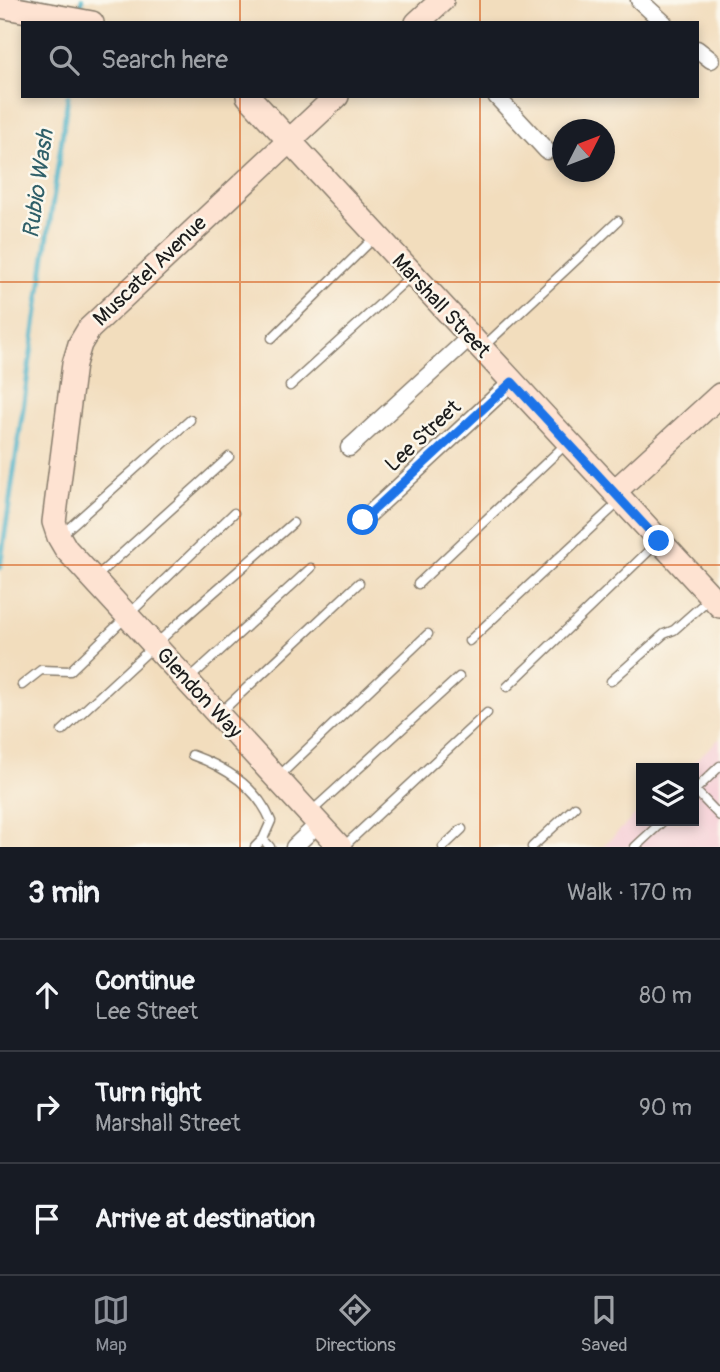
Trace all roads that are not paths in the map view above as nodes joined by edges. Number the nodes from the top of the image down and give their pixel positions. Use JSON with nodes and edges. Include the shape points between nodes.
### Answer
{"nodes":[{"id":1,"x":442,"y":0,"type":"edge"},
{"id":2,"x":639,"y":0,"type":"edge"},
{"id":3,"x":0,"y":6,"type":"edge"},
{"id":4,"x":78,"y":21,"type":"edge"},
{"id":5,"x":423,"y":21,"type":"edge"},
{"id":6,"x":662,"y":21,"type":"edge"},
{"id":7,"x":699,"y":51,"type":"edge"},
{"id":8,"x":711,"y":60,"type":"dead end"},
{"id":9,"x":250,"y":98,"type":"edge"},
{"id":10,"x":335,"y":98,"type":"edge"},
{"id":11,"x":498,"y":98,"type":"edge"},
{"id":12,"x":289,"y":140,"type":"junction"},
{"id":13,"x":547,"y":151,"type":"dead end"},
{"id":14,"x":618,"y":221,"type":"dead end"},
{"id":15,"x":376,"y":236,"type":"junction"},
{"id":16,"x":412,"y":275,"type":"junction"},
{"id":17,"x":272,"y":338,"type":"dead end"},
{"id":18,"x":476,"y":343,"type":"junction"},
{"id":19,"x":512,"y":382,"type":"junction"},
{"id":20,"x":290,"y":386,"type":"dead end"},
{"id":21,"x":720,"y":395,"type":"edge"},
{"id":22,"x":190,"y":420,"type":"dead end"},
{"id":23,"x":568,"y":442,"type":"junction"},
{"id":24,"x":349,"y":448,"type":"dead end"},
{"id":25,"x":229,"y":457,"type":"dead end"},
{"id":26,"x":618,"y":496,"type":"junction"},
{"id":27,"x":233,"y":513,"type":"dead end"},
{"id":28,"x":363,"y":520,"type":"dead end"},
{"id":29,"x":293,"y":523,"type":"dead end"},
{"id":30,"x":59,"y":537,"type":"junction"},
{"id":31,"x":659,"y":541,"type":"junction"},
{"id":32,"x":311,"y":568,"type":"dead end"},
{"id":33,"x":93,"y":579,"type":"junction"},
{"id":34,"x":359,"y":583,"type":"dead end"},
{"id":35,"x":418,"y":584,"type":"dead end"},
{"id":36,"x":716,"y":602,"type":"edge"},
{"id":37,"x":127,"y":615,"type":"junction"},
{"id":38,"x":428,"y":634,"type":"dead end"},
{"id":39,"x":468,"y":641,"type":"dead end"},
{"id":40,"x":155,"y":645,"type":"junction"},
{"id":41,"x":458,"y":677,"type":"dead end"},
{"id":42,"x":187,"y":680,"type":"junction"},
{"id":43,"x":611,"y":681,"type":"dead end"},
{"id":44,"x":22,"y":685,"type":"dead end"},
{"id":45,"x":507,"y":687,"type":"dead end"},
{"id":46,"x":487,"y":713,"type":"dead end"},
{"id":47,"x":219,"y":715,"type":"junction"},
{"id":48,"x":62,"y":731,"type":"dead end"},
{"id":49,"x":192,"y":755,"type":"dead end"},
{"id":50,"x":720,"y":766,"type":"edge"},
{"id":51,"x":277,"y":778,"type":"junction"},
{"id":52,"x":699,"y":786,"type":"edge"},
{"id":53,"x":699,"y":796,"type":"edge"},
{"id":54,"x":575,"y":807,"type":"dead end"},
{"id":55,"x":720,"y":816,"type":"edge"},
{"id":56,"x":314,"y":818,"type":"junction"},
{"id":57,"x":658,"y":826,"type":"edge"},
{"id":58,"x":463,"y":829,"type":"dead end"},
{"id":59,"x":263,"y":839,"type":"junction"},
{"id":60,"x":255,"y":847,"type":"edge"},
{"id":61,"x":270,"y":847,"type":"edge"},
{"id":62,"x":294,"y":847,"type":"edge"},
{"id":63,"x":342,"y":847,"type":"edge"},
{"id":64,"x":443,"y":847,"type":"edge"},
{"id":65,"x":532,"y":847,"type":"edge"},
{"id":66,"x":635,"y":847,"type":"edge"}],
"edges":[{"from":1,"to":5,"type":"street"},
{"from":2,"to":6,"type":"street"},
{"from":3,"to":4,"type":"street"},
{"from":7,"to":8,"type":"street"},
{"from":9,"to":12,"type":"street","name":"Marshall Street"},
{"from":10,"to":12,"type":"street","name":"Muscatel Avenue"},
{"from":11,"to":13,"type":"street"},
{"from":12,"to":15,"type":"street","name":"Marshall Street"},
{"from":12,"to":30,"type":"street","name":"Muscatel Avenue","via":[[104,313],[80,344],[55,508]]},
{"from":14,"to":18,"type":"lane"},
{"from":15,"to":16,"type":"street","name":"Marshall Street"},
{"from":15,"to":17,"type":"lane"},
{"from":16,"to":18,"type":"street","name":"Marshall Street"},
{"from":16,"to":20,"type":"lane"},
{"from":18,"to":19,"type":"street","name":"Marshall Street"},
{"from":18,"to":24,"type":"street","name":"Lee Street"},
{"from":19,"to":23,"type":"street","name":"Marshall Street"},
{"from":19,"to":28,"type":"street","name":"Lee Street"},
{"from":21,"to":26,"type":"street"},
{"from":22,"to":30,"type":"lane"},
{"from":23,"to":26,"type":"street","name":"Marshall Street"},
{"from":23,"to":35,"type":"lane"},
{"from":25,"to":33,"type":"lane"},
{"from":26,"to":31,"type":"street","name":"Marshall Street"},
{"from":26,"to":39,"type":"lane"},
{"from":27,"to":37,"type":"lane"},
{"from":29,"to":40,"type":"lane"},
{"from":30,"to":33,"type":"street","name":"Glendon Way"},
{"from":31,"to":36,"type":"street","name":"Marshall Street"},
{"from":31,"to":45,"type":"lane"},
{"from":32,"to":42,"type":"lane"},
{"from":33,"to":37,"type":"street","name":"Glendon Way"},
{"from":34,"to":47,"type":"lane"},
{"from":36,"to":43,"type":"lane","via":[[664,634]]},
{"from":37,"to":40,"type":"street","name":"Glendon Way"},
{"from":37,"to":44,"type":"lane","via":[[70,671],[41,670]]},
{"from":38,"to":51,"type":"lane"},
{"from":40,"to":42,"type":"street","name":"Glendon Way"},
{"from":40,"to":48,"type":"lane"},
{"from":41,"to":56,"type":"lane"},
{"from":42,"to":47,"type":"street","name":"Glendon Way"},
{"from":46,"to":63,"type":"lane"},
{"from":47,"to":51,"type":"street","name":"Glendon Way"},
{"from":49,"to":59,"type":"lane","via":[[232,773],[266,807],[271,821]]},
{"from":50,"to":52,"type":"lane"},
{"from":51,"to":56,"type":"street","name":"Glendon Way"},
{"from":53,"to":55,"type":"lane"},
{"from":54,"to":65,"type":"lane"},
{"from":56,"to":62,"type":"street"},
{"from":56,"to":63,"type":"street","name":"Glendon Way"},
{"from":57,"to":66,"type":"lane"},
{"from":58,"to":64,"type":"lane"},
{"from":59,"to":60,"type":"lane"},
{"from":59,"to":61,"type":"lane"}]}
